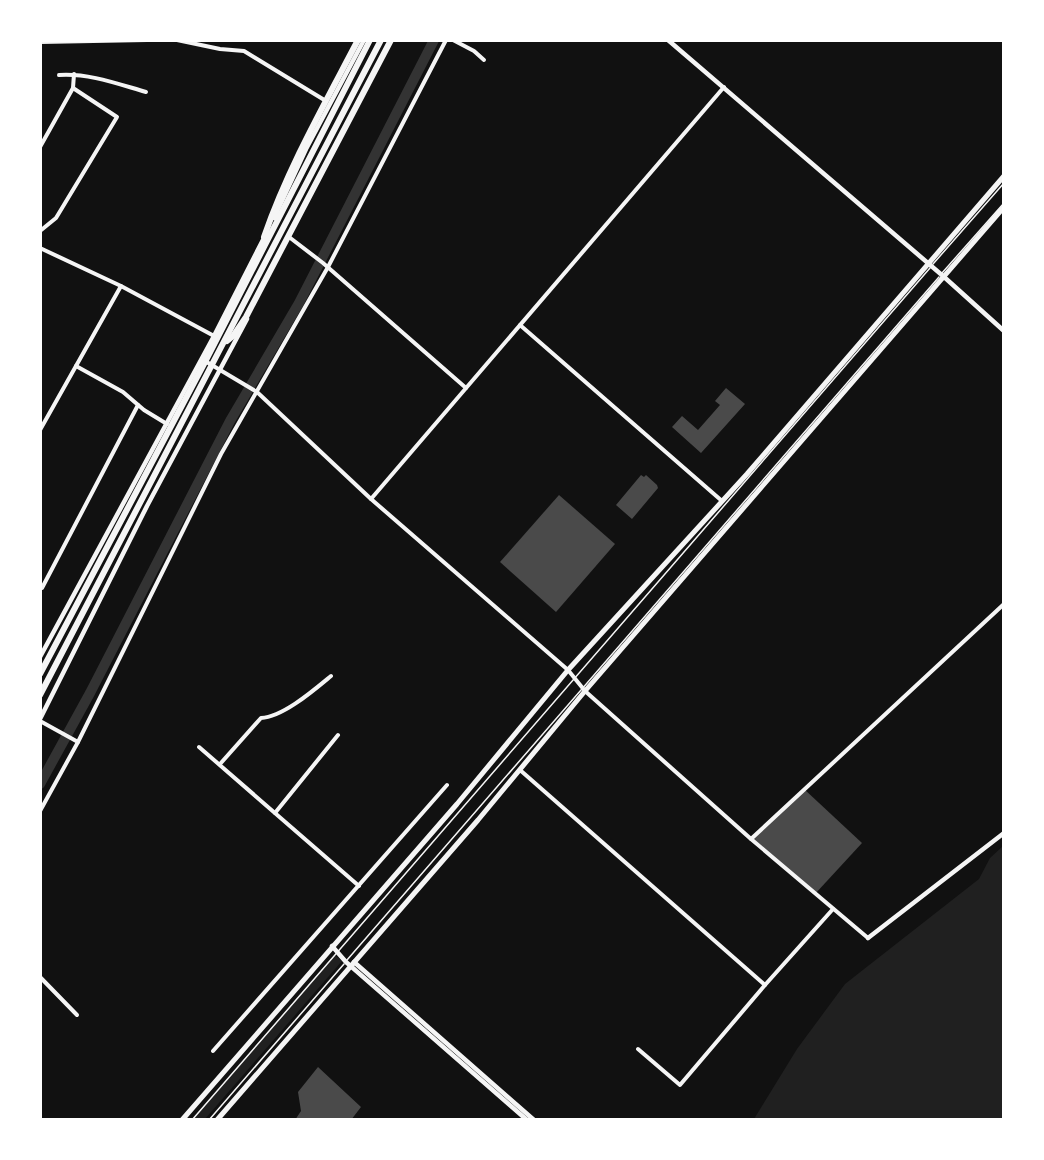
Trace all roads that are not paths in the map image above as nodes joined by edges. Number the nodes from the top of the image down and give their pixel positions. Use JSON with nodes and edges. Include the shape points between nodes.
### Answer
{"nodes":[{"id":1,"x":147,"y":40,"type":"edge"},
{"id":2,"x":177,"y":40,"type":"edge"},
{"id":3,"x":358,"y":40,"type":"edge"},
{"id":4,"x":364,"y":40,"type":"edge"},
{"id":5,"x":370,"y":40,"type":"edge"},
{"id":6,"x":381,"y":40,"type":"edge"},
{"id":7,"x":392,"y":40,"type":"edge"},
{"id":8,"x":446,"y":40,"type":"edge"},
{"id":9,"x":453,"y":40,"type":"edge"},
{"id":10,"x":669,"y":41,"type":"edge"},
{"id":11,"x":40,"y":42,"type":"edge"},
{"id":12,"x":484,"y":60,"type":"dead end"},
{"id":13,"x":74,"y":74,"type":"junction"},
{"id":14,"x":59,"y":75,"type":"dead end"},
{"id":15,"x":724,"y":87,"type":"junction"},
{"id":16,"x":73,"y":88,"type":"junction"},
{"id":17,"x":146,"y":92,"type":"dead end"},
{"id":18,"x":330,"y":104,"type":"junction"},
{"id":19,"x":40,"y":147,"type":"edge"},
{"id":20,"x":1004,"y":176,"type":"edge"},
{"id":21,"x":1004,"y":183,"type":"edge"},
{"id":22,"x":1004,"y":205,"type":"edge"},
{"id":23,"x":270,"y":225,"type":"junction"},
{"id":24,"x":40,"y":231,"type":"edge"},
{"id":25,"x":290,"y":237,"type":"junction"},
{"id":26,"x":41,"y":246,"type":"edge"},
{"id":27,"x":259,"y":254,"type":"junction"},
{"id":28,"x":929,"y":265,"type":"junction"},
{"id":29,"x":328,"y":267,"type":"junction"},
{"id":30,"x":942,"y":275,"type":"junction"},
{"id":31,"x":121,"y":286,"type":"junction"},
{"id":32,"x":520,"y":325,"type":"junction"},
{"id":33,"x":1004,"y":331,"type":"edge"},
{"id":34,"x":214,"y":336,"type":"junction"},
{"id":35,"x":225,"y":343,"type":"junction"},
{"id":36,"x":233,"y":346,"type":"junction"},
{"id":37,"x":201,"y":359,"type":"junction"},
{"id":38,"x":76,"y":366,"type":"junction"},
{"id":39,"x":221,"y":370,"type":"junction"},
{"id":40,"x":466,"y":388,"type":"junction"},
{"id":41,"x":256,"y":391,"type":"junction"},
{"id":42,"x":138,"y":405,"type":"junction"},
{"id":43,"x":167,"y":424,"type":"junction"},
{"id":44,"x":40,"y":430,"type":"edge"},
{"id":45,"x":371,"y":499,"type":"junction"},
{"id":46,"x":722,"y":501,"type":"junction"},
{"id":47,"x":40,"y":587,"type":"edge"},
{"id":48,"x":1004,"y":604,"type":"edge"},
{"id":49,"x":40,"y":657,"type":"edge"},
{"id":50,"x":568,"y":670,"type":"junction"},
{"id":51,"x":40,"y":674,"type":"edge"},
{"id":52,"x":331,"y":676,"type":"dead end"},
{"id":53,"x":574,"y":678,"type":"junction"},
{"id":54,"x":584,"y":689,"type":"junction"},
{"id":55,"x":40,"y":694,"type":"edge"},
{"id":56,"x":40,"y":720,"type":"edge"},
{"id":57,"x":338,"y":735,"type":"dead end"},
{"id":58,"x":76,"y":741,"type":"junction"},
{"id":59,"x":199,"y":747,"type":"dead end"},
{"id":60,"x":220,"y":764,"type":"junction"},
{"id":61,"x":520,"y":770,"type":"junction"},
{"id":62,"x":447,"y":785,"type":"dead end"},
{"id":63,"x":40,"y":811,"type":"edge"},
{"id":64,"x":275,"y":813,"type":"junction"},
{"id":65,"x":1004,"y":833,"type":"edge"},
{"id":66,"x":751,"y":839,"type":"junction"},
{"id":67,"x":358,"y":886,"type":"junction"},
{"id":68,"x":833,"y":909,"type":"junction"},
{"id":69,"x":868,"y":938,"type":"joint"},
{"id":70,"x":333,"y":946,"type":"junction"},
{"id":71,"x":336,"y":953,"type":"junction"},
{"id":72,"x":350,"y":964,"type":"junction"},
{"id":73,"x":40,"y":977,"type":"edge"},
{"id":74,"x":765,"y":985,"type":"junction"},
{"id":75,"x":78,"y":1014,"type":"dead end"},
{"id":76,"x":638,"y":1049,"type":"dead end"},
{"id":77,"x":213,"y":1051,"type":"dead end"},
{"id":78,"x":182,"y":1119,"type":"edge"},
{"id":79,"x":192,"y":1119,"type":"edge"},
{"id":80,"x":209,"y":1119,"type":"edge"},
{"id":81,"x":217,"y":1119,"type":"edge"},
{"id":82,"x":527,"y":1119,"type":"edge"},
{"id":83,"x":534,"y":1119,"type":"edge"}],
"edges":[{"from":1,"to":11,"type":"street"},
{"from":2,"to":18,"type":"street","via":[[244,51]]},
{"from":3,"to":27,"type":"highway","via":[[298,153]]},
{"from":4,"to":18,"type":"main road"},
{"from":5,"to":27,"type":"highway"},
{"from":6,"to":35,"type":"highway"},
{"from":7,"to":25,"type":"main road"},
{"from":7,"to":35,"type":"highway","via":[[246,316]]},
{"from":8,"to":29,"type":"street"},
{"from":9,"to":12,"type":"street"},
{"from":10,"to":15,"type":"main road"},
{"from":13,"to":14,"type":"street"},
{"from":13,"to":16,"type":"street"},
{"from":13,"to":17,"type":"street"},
{"from":15,"to":28,"type":"main road"},
{"from":15,"to":32,"type":"street"},
{"from":16,"to":19,"type":"street"},
{"from":16,"to":24,"type":"street","via":[[117,117],[56,218]]},
{"from":18,"to":23,"type":"main road"},
{"from":20,"to":28,"type":"main road"},
{"from":21,"to":28,"type":"lane"},
{"from":22,"to":30,"type":"main road"},
{"from":23,"to":25,"type":"street"},
{"from":23,"to":34,"type":"main road"},
{"from":25,"to":29,"type":"street"},
{"from":25,"to":36,"type":"main road"},
{"from":26,"to":31,"type":"street"},
{"from":27,"to":51,"type":"highway"},
{"from":28,"to":30,"type":"main road"},
{"from":28,"to":46,"type":"main road"},
{"from":28,"to":53,"type":"lane"},
{"from":29,"to":40,"type":"street"},
{"from":29,"to":41,"type":"street"},
{"from":30,"to":33,"type":"main road"},
{"from":30,"to":54,"type":"main road"},
{"from":31,"to":34,"type":"street"},
{"from":31,"to":38,"type":"street"},
{"from":32,"to":40,"type":"street"},
{"from":32,"to":46,"type":"street"},
{"from":34,"to":36,"type":"street"},
{"from":34,"to":37,"type":"main road"},
{"from":35,"to":55,"type":"highway"},
{"from":36,"to":39,"type":"main road"},
{"from":37,"to":39,"type":"street"},
{"from":37,"to":43,"type":"main road"},
{"from":38,"to":42,"type":"street","via":[[123,392]]},
{"from":38,"to":44,"type":"street"},
{"from":39,"to":41,"type":"street"},
{"from":39,"to":56,"type":"main road","via":[[147,506]]},
{"from":40,"to":45,"type":"street"},
{"from":41,"to":45,"type":"street"},
{"from":41,"to":58,"type":"street"},
{"from":42,"to":43,"type":"street"},
{"from":42,"to":47,"type":"street"},
{"from":43,"to":49,"type":"main road"},
{"from":45,"to":50,"type":"street"},
{"from":46,"to":50,"type":"main road"},
{"from":48,"to":66,"type":"street"},
{"from":50,"to":53,"type":"street"},
{"from":50,"to":70,"type":"main road"},
{"from":52,"to":60,"type":"street","via":[[282,711],[261,718]]},
{"from":53,"to":54,"type":"street"},
{"from":53,"to":71,"type":"lane"},
{"from":54,"to":61,"type":"main road"},
{"from":54,"to":66,"type":"street"},
{"from":54,"to":72,"type":"lane"},
{"from":56,"to":58,"type":"street"},
{"from":57,"to":64,"type":"street"},
{"from":58,"to":63,"type":"street"},
{"from":59,"to":60,"type":"street"},
{"from":60,"to":64,"type":"street"},
{"from":61,"to":72,"type":"main road"},
{"from":61,"to":74,"type":"street"},
{"from":62,"to":67,"type":"street"},
{"from":64,"to":67,"type":"street"},
{"from":65,"to":69,"type":"main road"},
{"from":66,"to":68,"type":"street"},
{"from":67,"to":77,"type":"street"},
{"from":68,"to":69,"type":"street"},
{"from":68,"to":74,"type":"street"},
{"from":70,"to":71,"type":"main road"},
{"from":70,"to":78,"type":"main road"},
{"from":71,"to":72,"type":"main road"},
{"from":71,"to":79,"type":"lane"},
{"from":72,"to":80,"type":"lane"},
{"from":72,"to":81,"type":"main road"},
{"from":72,"to":82,"type":"main road"},
{"from":72,"to":83,"type":"main road"},
{"from":73,"to":75,"type":"street"},
{"from":74,"to":76,"type":"street","via":[[680,1085]]}]}
